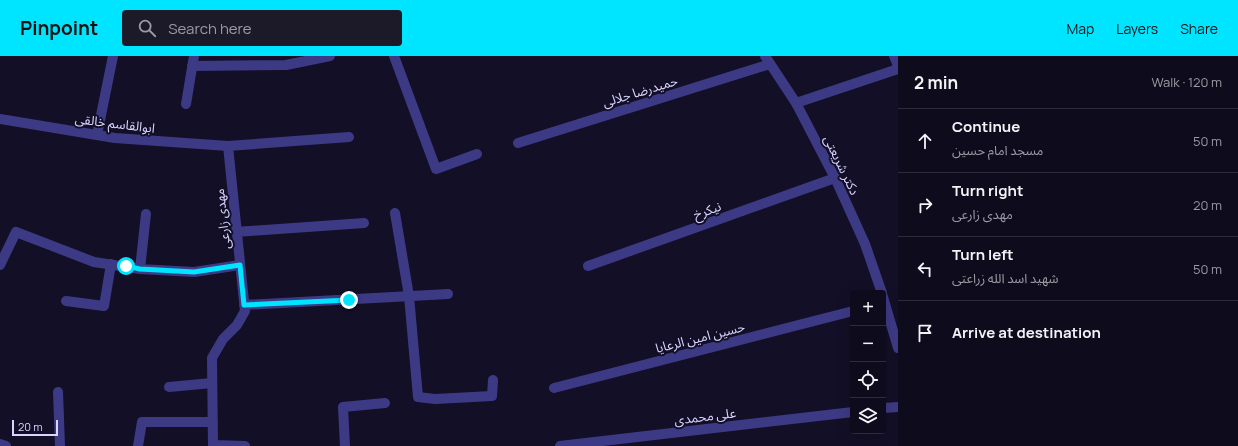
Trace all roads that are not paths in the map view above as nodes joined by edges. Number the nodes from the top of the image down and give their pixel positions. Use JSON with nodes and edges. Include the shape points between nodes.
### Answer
{"nodes":[{"id":1,"x":113,"y":56,"type":"edge"},
{"id":2,"x":330,"y":56,"type":"edge"},
{"id":3,"x":394,"y":56,"type":"edge"},
{"id":4,"x":894,"y":56,"type":"edge"},
{"id":5,"x":287,"y":60,"type":"edge"},
{"id":6,"x":768,"y":60,"type":"edge"},
{"id":7,"x":193,"y":61,"type":"edge"},
{"id":8,"x":898,"y":67,"type":"edge"},
{"id":9,"x":186,"y":104,"type":"dead end"},
{"id":10,"x":796,"y":104,"type":"junction"},
{"id":11,"x":0,"y":118,"type":"edge"},
{"id":12,"x":97,"y":135,"type":"junction"},
{"id":13,"x":349,"y":137,"type":"dead end"},
{"id":14,"x":518,"y":143,"type":"dead end"},
{"id":15,"x":228,"y":146,"type":"junction"},
{"id":16,"x":477,"y":154,"type":"dead end"},
{"id":17,"x":835,"y":178,"type":"junction"},
{"id":18,"x":394,"y":213,"type":"dead end"},
{"id":19,"x":146,"y":214,"type":"dead end"},
{"id":20,"x":364,"y":223,"type":"dead end"},
{"id":21,"x":236,"y":232,"type":"junction"},
{"id":22,"x":111,"y":264,"type":"junction"},
{"id":23,"x":0,"y":265,"type":"edge"},
{"id":24,"x":240,"y":265,"type":"junction"},
{"id":25,"x":588,"y":266,"type":"dead end"},
{"id":26,"x":140,"y":269,"type":"junction"},
{"id":27,"x":881,"y":290,"type":"edge"},
{"id":28,"x":448,"y":294,"type":"dead end"},
{"id":29,"x":409,"y":296,"type":"junction"},
{"id":30,"x":66,"y":301,"type":"dead end"},
{"id":31,"x":244,"y":305,"type":"junction"},
{"id":32,"x":886,"y":308,"type":"edge"},
{"id":33,"x":850,"y":312,"type":"edge"},
{"id":34,"x":898,"y":348,"type":"edge"},
{"id":35,"x":493,"y":380,"type":"dead end"},
{"id":36,"x":212,"y":383,"type":"junction"},
{"id":37,"x":169,"y":387,"type":"dead end"},
{"id":38,"x":554,"y":388,"type":"dead end"},
{"id":39,"x":58,"y":392,"type":"dead end"},
{"id":40,"x":385,"y":403,"type":"dead end"},
{"id":41,"x":898,"y":407,"type":"edge"},
{"id":42,"x":886,"y":408,"type":"edge"},
{"id":43,"x":850,"y":412,"type":"edge"},
{"id":44,"x":213,"y":422,"type":"junction"},
{"id":45,"x":0,"y":444,"type":"edge"},
{"id":46,"x":213,"y":445,"type":"edge"},
{"id":47,"x":6,"y":446,"type":"edge"},
{"id":48,"x":60,"y":446,"type":"edge"},
{"id":49,"x":138,"y":446,"type":"edge"},
{"id":50,"x":245,"y":446,"type":"edge"},
{"id":51,"x":345,"y":446,"type":"edge"},
{"id":52,"x":560,"y":446,"type":"edge"},
{"id":53,"x":565,"y":446,"type":"edge"}],
"edges":[{"from":1,"to":12,"type":"street"},
{"from":2,"to":5,"type":"street"},
{"from":3,"to":16,"type":"street","via":[[436,169]]},
{"from":4,"to":8,"type":"street"},
{"from":5,"to":7,"type":"street"},
{"from":6,"to":10,"type":"street","name":"دکتر شریعتی"},
{"from":6,"to":14,"type":"street","name":"حمیدرضا جلالی"},
{"from":7,"to":9,"type":"street"},
{"from":8,"to":10,"type":"street"},
{"from":10,"to":17,"type":"street","name":"دکتر شریعتی"},
{"from":11,"to":12,"type":"street","name":"ابوالقاسم خالقی"},
{"from":12,"to":15,"type":"street","name":"ابوالقاسم خالقی"},
{"from":13,"to":15,"type":"street","name":"ابوالقاسم خالقی"},
{"from":15,"to":21,"type":"street","name":"مهدی زارعی"},
{"from":17,"to":25,"type":"street","name":"نیکرخ"},
{"from":17,"to":27,"type":"street","name":"دکتر شریعتی","via":[[865,244]]},
{"from":18,"to":29,"type":"street"},
{"from":19,"to":26,"type":"street"},
{"from":20,"to":21,"type":"street"},
{"from":21,"to":24,"type":"street","name":"مهدی زارعی"},
{"from":22,"to":23,"type":"street","via":[[94,262],[16,232]]},
{"from":22,"to":26,"type":"street"},
{"from":22,"to":30,"type":"street","via":[[104,306]]},
{"from":24,"to":26,"type":"street","via":[[194,272]]},
{"from":24,"to":31,"type":"street","name":"مهدی زارعی"},
{"from":28,"to":29,"type":"street"},
{"from":29,"to":31,"type":"street"},
{"from":29,"to":35,"type":"street","via":[[418,397],[492,396]]},
{"from":31,"to":36,"type":"street","name":"مهدی زارعی","via":[[245,312],[237,325],[222,339],[212,358]]},
{"from":32,"to":34,"type":"street"},
{"from":33,"to":38,"type":"street","name":"حسین امین الرعایا"},
{"from":36,"to":37,"type":"street"},
{"from":36,"to":44,"type":"street","name":"مهدی زارعی"},
{"from":39,"to":48,"type":"street"},
{"from":40,"to":51,"type":"street","via":[[343,407]]},
{"from":41,"to":42,"type":"street"},
{"from":43,"to":53,"type":"street","name":"علی محمدی"},
{"from":44,"to":46,"type":"street","name":"مهدی زارعی"},
{"from":44,"to":49,"type":"street","via":[[142,422]]},
{"from":45,"to":47,"type":"street"},
{"from":46,"to":50,"type":"street"},
{"from":52,"to":53,"type":"street","name":"علی محمدی"}]}
